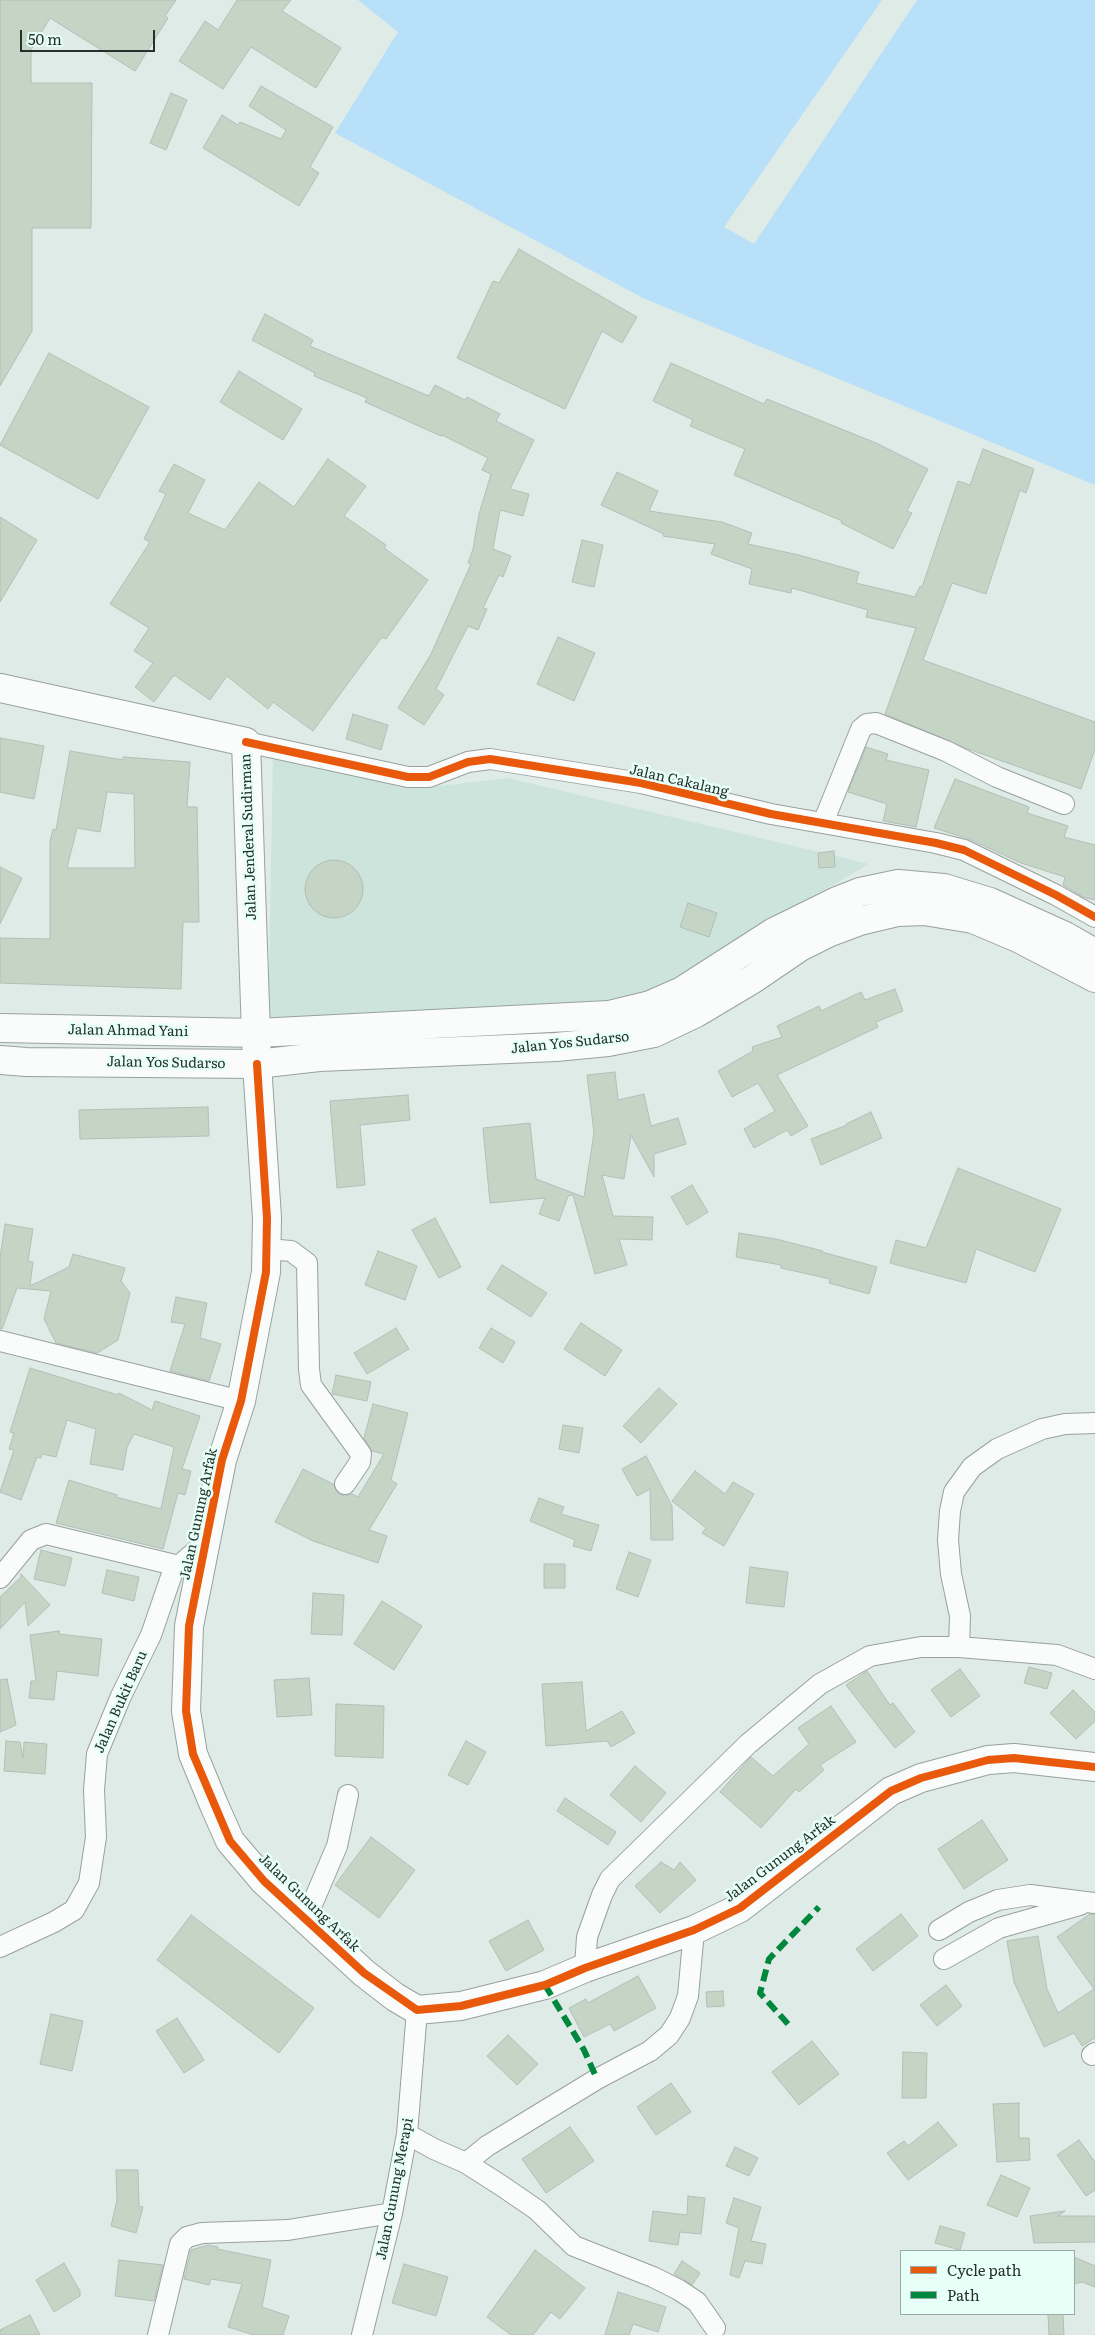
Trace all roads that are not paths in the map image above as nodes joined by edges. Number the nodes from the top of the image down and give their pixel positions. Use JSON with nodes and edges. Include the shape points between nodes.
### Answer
{"nodes":[{"id":1,"x":0,"y":688,"type":"edge"},
{"id":2,"x":246,"y":742,"type":"junction"},
{"id":3,"x":1064,"y":804,"type":"dead end"},
{"id":4,"x":823,"y":823,"type":"junction"},
{"id":5,"x":1095,"y":917,"type":"edge"},
{"id":6,"x":1095,"y":953,"type":"edge"},
{"id":7,"x":1095,"y":978,"type":"edge"},
{"id":8,"x":0,"y":1028,"type":"edge"},
{"id":9,"x":256,"y":1033,"type":"junction"},
{"id":10,"x":0,"y":1060,"type":"edge"},
{"id":11,"x":257,"y":1064,"type":"junction"},
{"id":12,"x":267,"y":1249,"type":"junction"},
{"id":13,"x":0,"y":1341,"type":"edge"},
{"id":14,"x":241,"y":1401,"type":"junction"},
{"id":15,"x":1095,"y":1423,"type":"edge"},
{"id":16,"x":345,"y":1484,"type":"dead end"},
{"id":17,"x":204,"y":1548,"type":"junction"},
{"id":18,"x":179,"y":1566,"type":"junction"},
{"id":19,"x":0,"y":1578,"type":"edge"},
{"id":20,"x":959,"y":1647,"type":"junction"},
{"id":21,"x":1095,"y":1669,"type":"edge"},
{"id":22,"x":1095,"y":1767,"type":"edge"},
{"id":23,"x":348,"y":1795,"type":"dead end"},
{"id":24,"x":1091,"y":1903,"type":"edge"},
{"id":25,"x":305,"y":1921,"type":"junction"},
{"id":26,"x":694,"y":1930,"type":"junction"},
{"id":27,"x":939,"y":1930,"type":"dead end"},
{"id":28,"x":0,"y":1947,"type":"edge"},
{"id":29,"x":944,"y":1959,"type":"dead end"},
{"id":30,"x":585,"y":1968,"type":"junction"},
{"id":31,"x":417,"y":2010,"type":"junction"},
{"id":32,"x":407,"y":2134,"type":"junction"},
{"id":33,"x":466,"y":2163,"type":"junction"},
{"id":34,"x":392,"y":2213,"type":"junction"},
{"id":35,"x":715,"y":2328,"type":"dead end"},
{"id":36,"x":158,"y":2335,"type":"edge"},
{"id":37,"x":362,"y":2335,"type":"edge"}],
"edges":[{"from":1,"to":2,"type":"main road","name":"Jalan Jenderal Sudirman"},
{"from":2,"to":4,"type":"street","name":"Jalan Cakalang","via":[[408,777],[428,777],[468,762],[490,759],[641,783]]},
{"from":2,"to":9,"type":"main road","name":"Jalan Jenderal Sudirman"},
{"from":3,"to":4,"type":"street","via":[[876,723],[861,729]]},
{"from":4,"to":5,"type":"street","name":"Jalan Cakalang","via":[[964,850]]},
{"from":6,"to":9,"type":"main road","name":"Jalan Yos Sudarso","via":[[990,902],[944,888],[898,884],[837,901],[774,932],[682,991],[650,1005],[609,1015]]},
{"from":7,"to":11,"type":"main road","name":"Jalan Yos Sudarso","via":[[973,919],[924,910],[898,912],[828,933],[800,947],[696,1013],[654,1033],[556,1047],[319,1057]]},
{"from":8,"to":9,"type":"main road","name":"Jalan Ahmad Yani"},
{"from":9,"to":11,"type":"main road","name":"Jalan Gunung Arfak"},
{"from":10,"to":11,"type":"main road","name":"Jalan Yos Sudarso"},
{"from":11,"to":12,"type":"main road","name":"Jalan Gunung Arfak","via":[[265,1158]]},
{"from":12,"to":14,"type":"main road","name":"Jalan Gunung Arfak","via":[[266,1272]]},
{"from":12,"to":16,"type":"street","via":[[291,1251],[307,1263],[311,1385],[362,1454]]},
{"from":13,"to":14,"type":"street"},
{"from":14,"to":17,"type":"main road","name":"Jalan Gunung Arfak","via":[[222,1460]]},
{"from":15,"to":20,"type":"street","via":[[1065,1424],[997,1448],[972,1467],[954,1492],[948,1540],[960,1616]]},
{"from":17,"to":18,"type":"street","name":"Jalan Bukit Baru"},
{"from":17,"to":25,"type":"main road","name":"Jalan Gunung Arfak","via":[[189,1626],[186,1711],[193,1754],[230,1841],[264,1881]]},
{"from":18,"to":19,"type":"street","via":[[46,1534],[31,1540]]},
{"from":18,"to":28,"type":"street","name":"Jalan Bukit Baru","via":[[173,1571],[151,1635],[97,1754],[94,1790],[96,1837],[89,1883],[74,1910]]},
{"from":20,"to":21,"type":"street","via":[[1057,1655]]},
{"from":20,"to":30,"type":"street","via":[[920,1647],[870,1656],[820,1684],[748,1744],[610,1879],[587,1936]]},
{"from":22,"to":26,"type":"main road","name":"Jalan Gunung Arfak","via":[[1014,1758],[988,1760],[921,1778],[891,1791],[740,1908]]},
{"from":23,"to":25,"type":"street","via":[[337,1846]]},
{"from":24,"to":27,"type":"street","via":[[1030,1895],[998,1900]]},
{"from":24,"to":29,"type":"street","via":[[1000,1928]]},
{"from":25,"to":31,"type":"main road","name":"Jalan Gunung Arfak","via":[[364,1973]]},
{"from":26,"to":30,"type":"main road","name":"Jalan Gunung Arfak"},
{"from":26,"to":33,"type":"street","via":[[688,1996],[669,2035],[650,2051],[503,2136]]},
{"from":30,"to":31,"type":"main road","name":"Jalan Gunung Arfak","via":[[545,1985],[500,1997],[461,2006]]},
{"from":31,"to":32,"type":"street","name":"Jalan Gunung Merapi"},
{"from":32,"to":33,"type":"street"},
{"from":32,"to":34,"type":"street","name":"Jalan Gunung Merapi"},
{"from":33,"to":35,"type":"street","via":[[537,2210],[574,2246],[653,2276],[679,2290],[697,2302]]},
{"from":34,"to":36,"type":"street","via":[[288,2230],[187,2236],[180,2244]]},
{"from":34,"to":37,"type":"street","name":"Jalan Gunung Merapi"}]}
